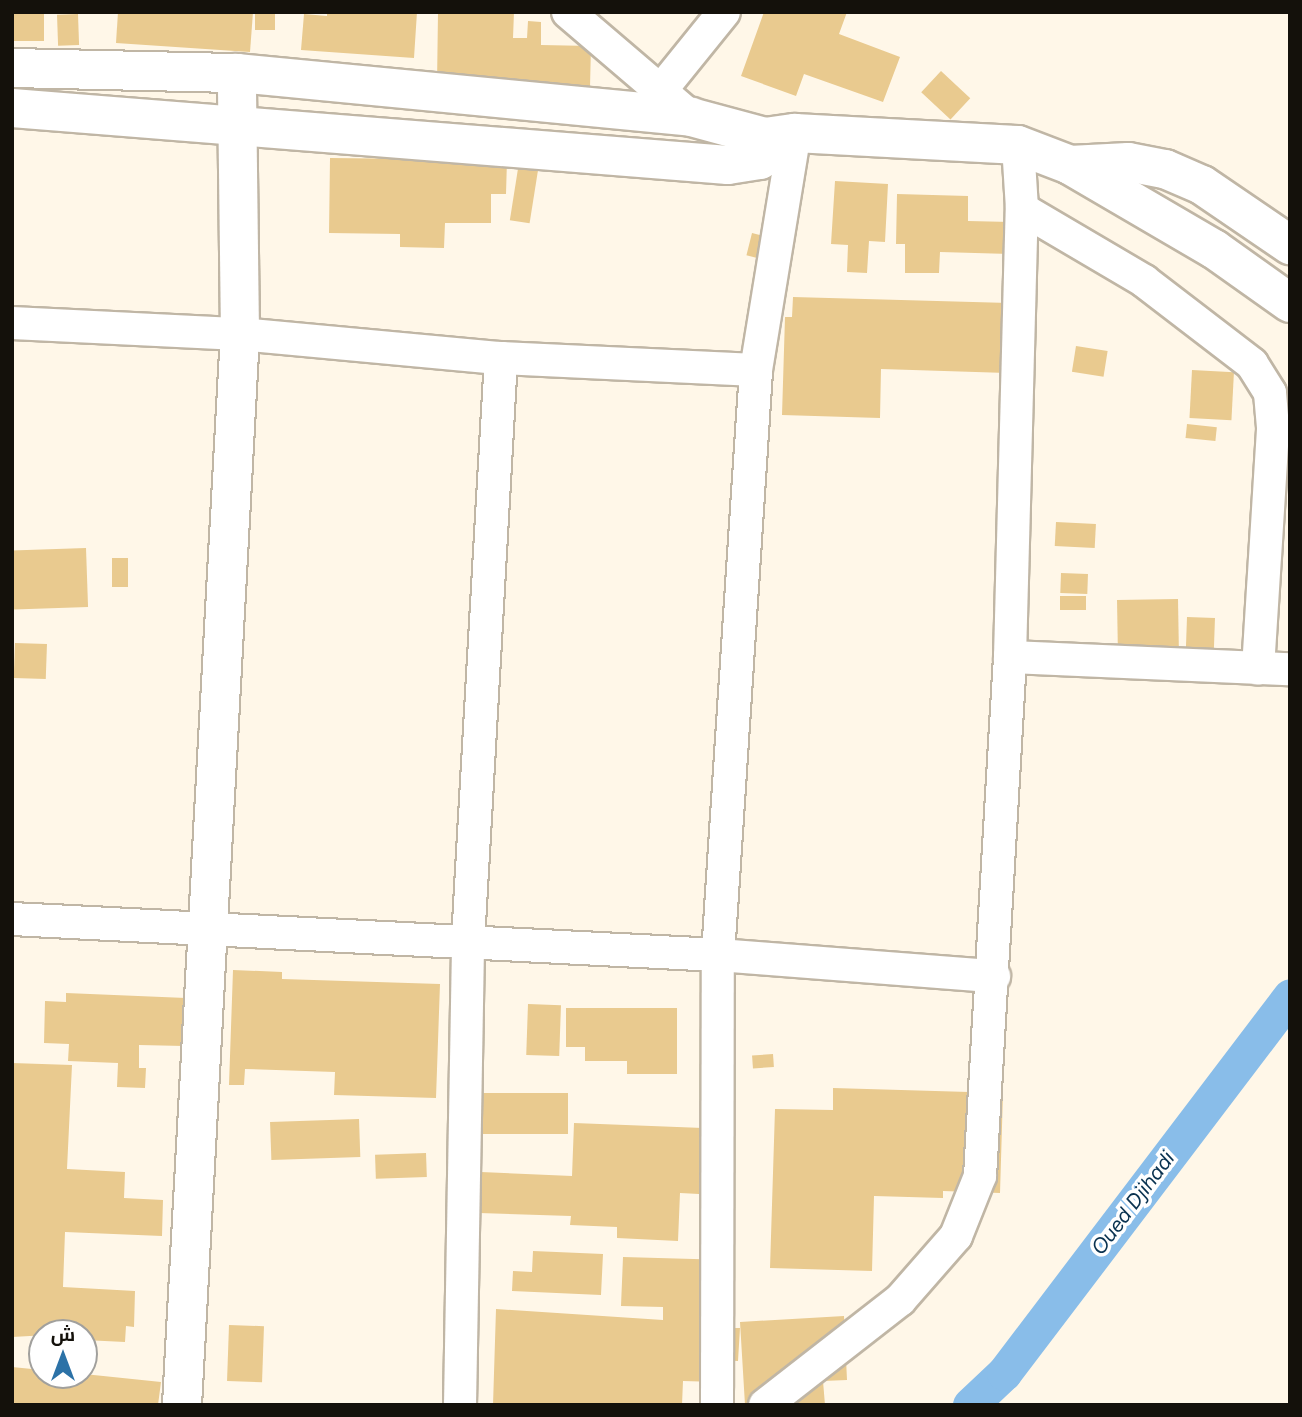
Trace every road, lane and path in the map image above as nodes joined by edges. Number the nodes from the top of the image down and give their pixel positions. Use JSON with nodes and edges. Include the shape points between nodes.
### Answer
{"nodes":[{"id":1,"x":568,"y":12,"type":"edge"},
{"id":2,"x":724,"y":12,"type":"edge"},
{"id":3,"x":12,"y":68,"type":"edge"},
{"id":4,"x":237,"y":73,"type":"junction"},
{"id":5,"x":661,"y":90,"type":"junction"},
{"id":6,"x":12,"y":108,"type":"edge"},
{"id":7,"x":691,"y":117,"type":"junction"},
{"id":8,"x":239,"y":126,"type":"junction"},
{"id":9,"x":795,"y":133,"type":"junction"},
{"id":10,"x":1018,"y":145,"type":"junction"},
{"id":11,"x":1070,"y":165,"type":"junction"},
{"id":12,"x":1023,"y":209,"type":"junction"},
{"id":13,"x":1290,"y":245,"type":"edge"},
{"id":14,"x":1290,"y":303,"type":"edge"},
{"id":15,"x":12,"y":323,"type":"edge"},
{"id":16,"x":240,"y":334,"type":"junction"},
{"id":17,"x":501,"y":358,"type":"junction"},
{"id":18,"x":757,"y":370,"type":"junction"},
{"id":19,"x":1010,"y":657,"type":"junction"},
{"id":20,"x":1258,"y":669,"type":"junction"},
{"id":21,"x":1290,"y":669,"type":"edge"},
{"id":22,"x":12,"y":919,"type":"edge"},
{"id":23,"x":209,"y":930,"type":"junction"},
{"id":24,"x":468,"y":941,"type":"junction"},
{"id":25,"x":718,"y":955,"type":"junction"},
{"id":26,"x":995,"y":976,"type":"junction"},
{"id":27,"x":182,"y":1405,"type":"edge"},
{"id":28,"x":460,"y":1405,"type":"edge"},
{"id":29,"x":717,"y":1405,"type":"edge"},
{"id":30,"x":765,"y":1405,"type":"edge"}],
"edges":[{"from":1,"to":5,"type":"street"},
{"from":2,"to":5,"type":"street"},
{"from":3,"to":4,"type":"street"},
{"from":4,"to":7,"type":"street"},
{"from":4,"to":8,"type":"street"},
{"from":5,"to":7,"type":"street"},
{"from":6,"to":8,"type":"street"},
{"from":7,"to":9,"type":"street","via":[[765,137]]},
{"from":8,"to":9,"type":"street","via":[[729,165],[760,160]]},
{"from":8,"to":16,"type":"street"},
{"from":9,"to":10,"type":"street"},
{"from":9,"to":18,"type":"street"},
{"from":10,"to":11,"type":"street"},
{"from":10,"to":12,"type":"street"},
{"from":11,"to":13,"type":"street","via":[[1128,162],[1165,169],[1202,186]]},
{"from":11,"to":14,"type":"street","via":[[1214,248]]},
{"from":12,"to":19,"type":"street"},
{"from":12,"to":20,"type":"street","via":[[1144,281],[1252,364],[1270,393],[1273,430]]},
{"from":15,"to":16,"type":"street"},
{"from":16,"to":17,"type":"street"},
{"from":16,"to":23,"type":"street"},
{"from":17,"to":18,"type":"street"},
{"from":17,"to":24,"type":"street"},
{"from":18,"to":25,"type":"street"},
{"from":19,"to":20,"type":"street"},
{"from":19,"to":26,"type":"street"},
{"from":20,"to":21,"type":"street"},
{"from":22,"to":23,"type":"street"},
{"from":23,"to":24,"type":"street"},
{"from":23,"to":27,"type":"street"},
{"from":24,"to":25,"type":"street"},
{"from":24,"to":28,"type":"street"},
{"from":25,"to":26,"type":"street"},
{"from":25,"to":29,"type":"street"},
{"from":26,"to":30,"type":"street","via":[[980,1176],[956,1236],[900,1300]]}]}
